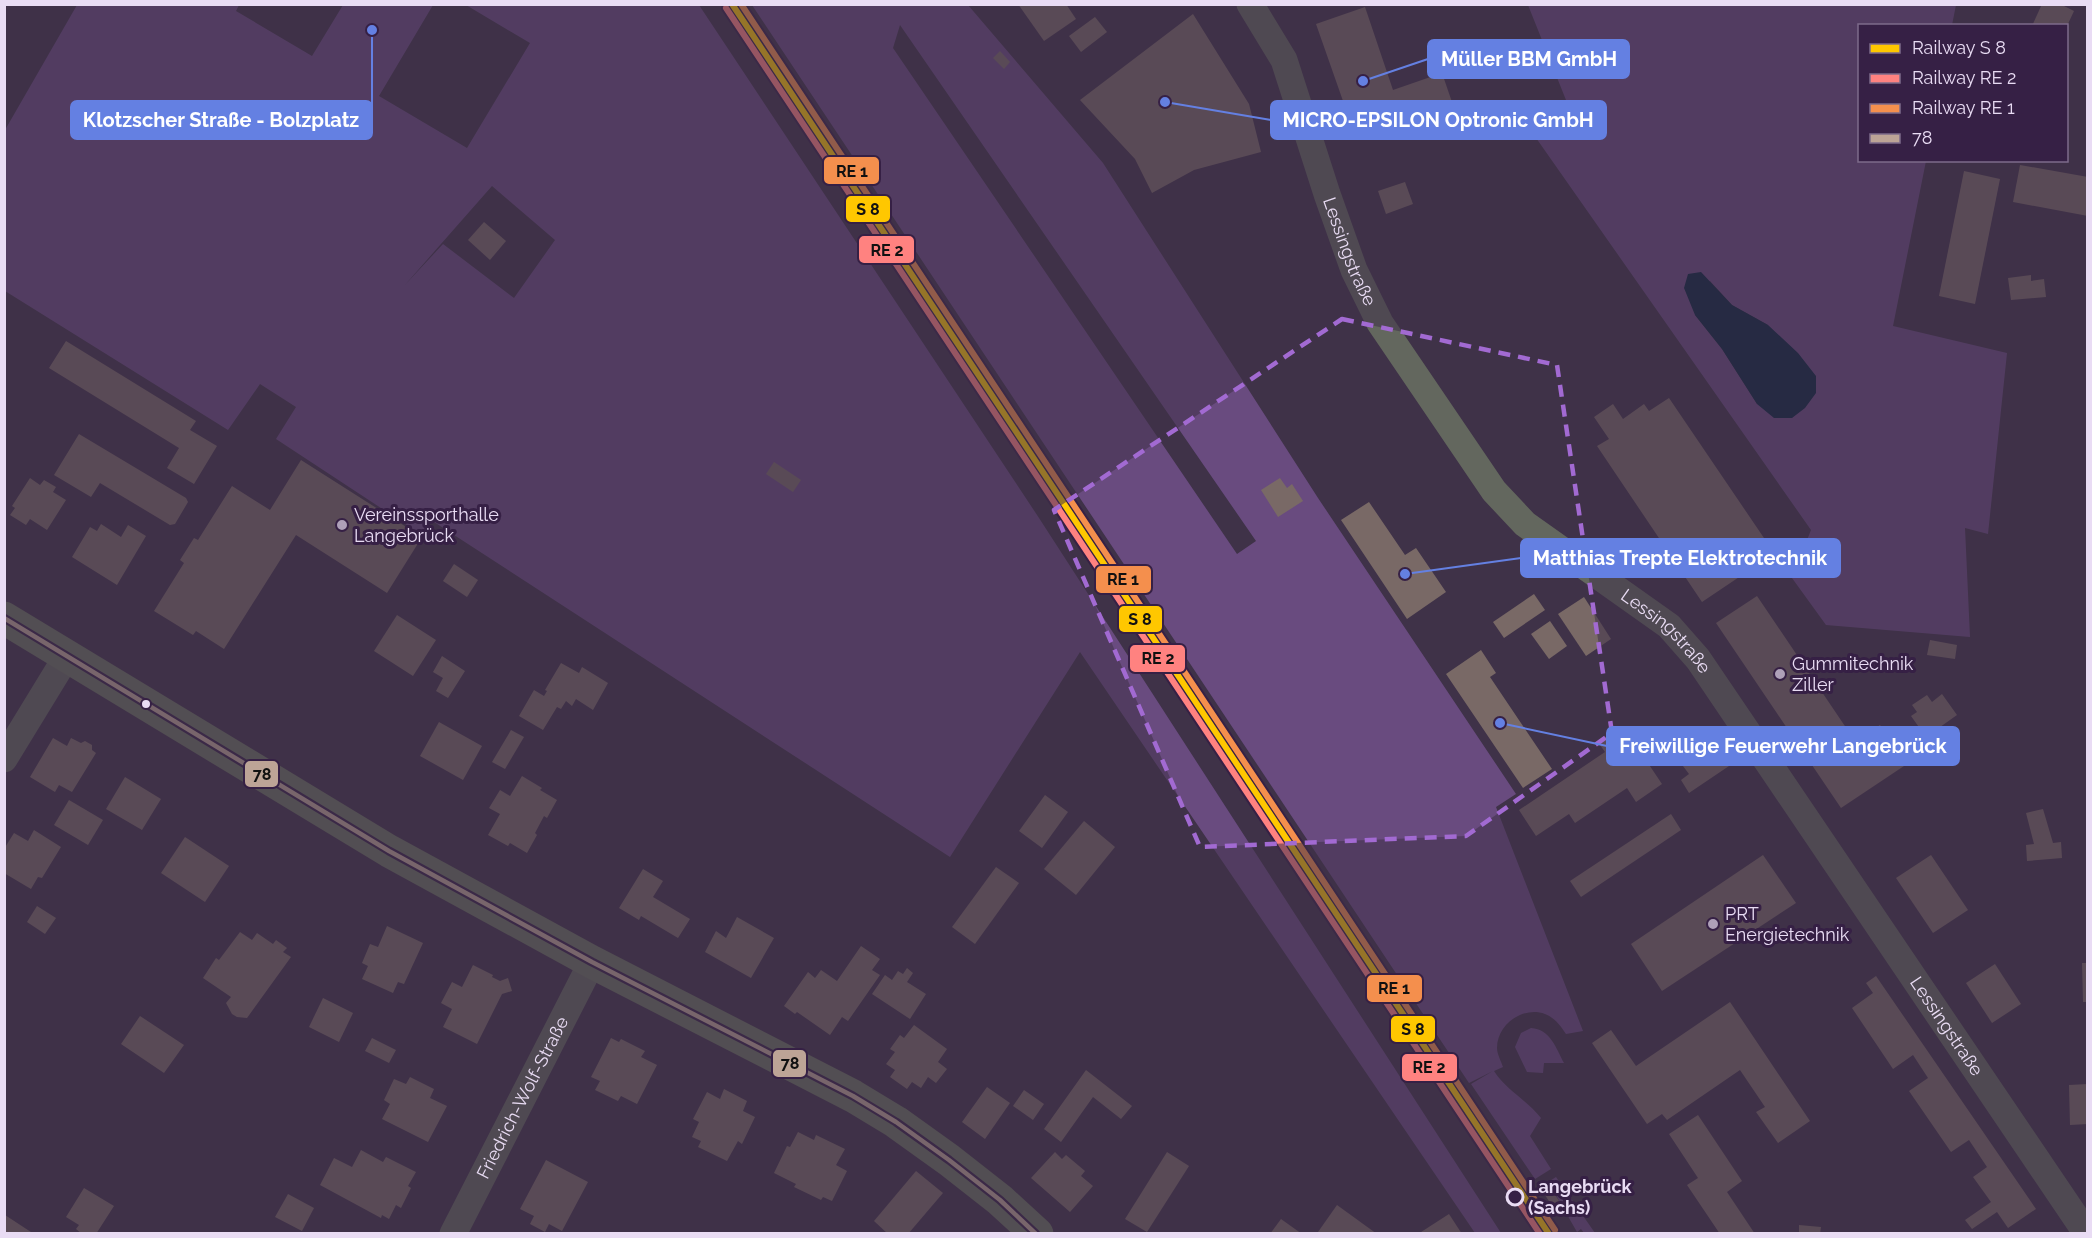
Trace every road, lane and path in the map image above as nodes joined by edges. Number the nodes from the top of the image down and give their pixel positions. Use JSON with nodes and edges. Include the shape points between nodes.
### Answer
{"nodes":[{"id":1,"x":1250,"y":4,"type":"edge"},
{"id":2,"x":4,"y":618,"type":"edge"},
{"id":3,"x":67,"y":656,"type":"junction"},
{"id":4,"x":4,"y":759,"type":"edge"},
{"id":5,"x":592,"y":962,"type":"junction"},
{"id":6,"x":453,"y":1233,"type":"edge"},
{"id":7,"x":1037,"y":1233,"type":"edge"},
{"id":8,"x":2087,"y":1233,"type":"edge"}],
"edges":[{"from":1,"to":8,"type":"street","name":"Lessingstraße","via":[[1284,60],[1354,270],[1380,323],[1494,491],[1525,524],[1669,626],[1698,659]]},
{"from":2,"to":3,"type":"main road"},
{"from":3,"to":4,"type":"street"},
{"from":3,"to":5,"type":"main road","via":[[389,851]]},
{"from":5,"to":6,"type":"street","name":"Friedrich-Wolf-Straße"},
{"from":5,"to":7,"type":"main road","via":[[870,1106],[949,1160]]}]}
